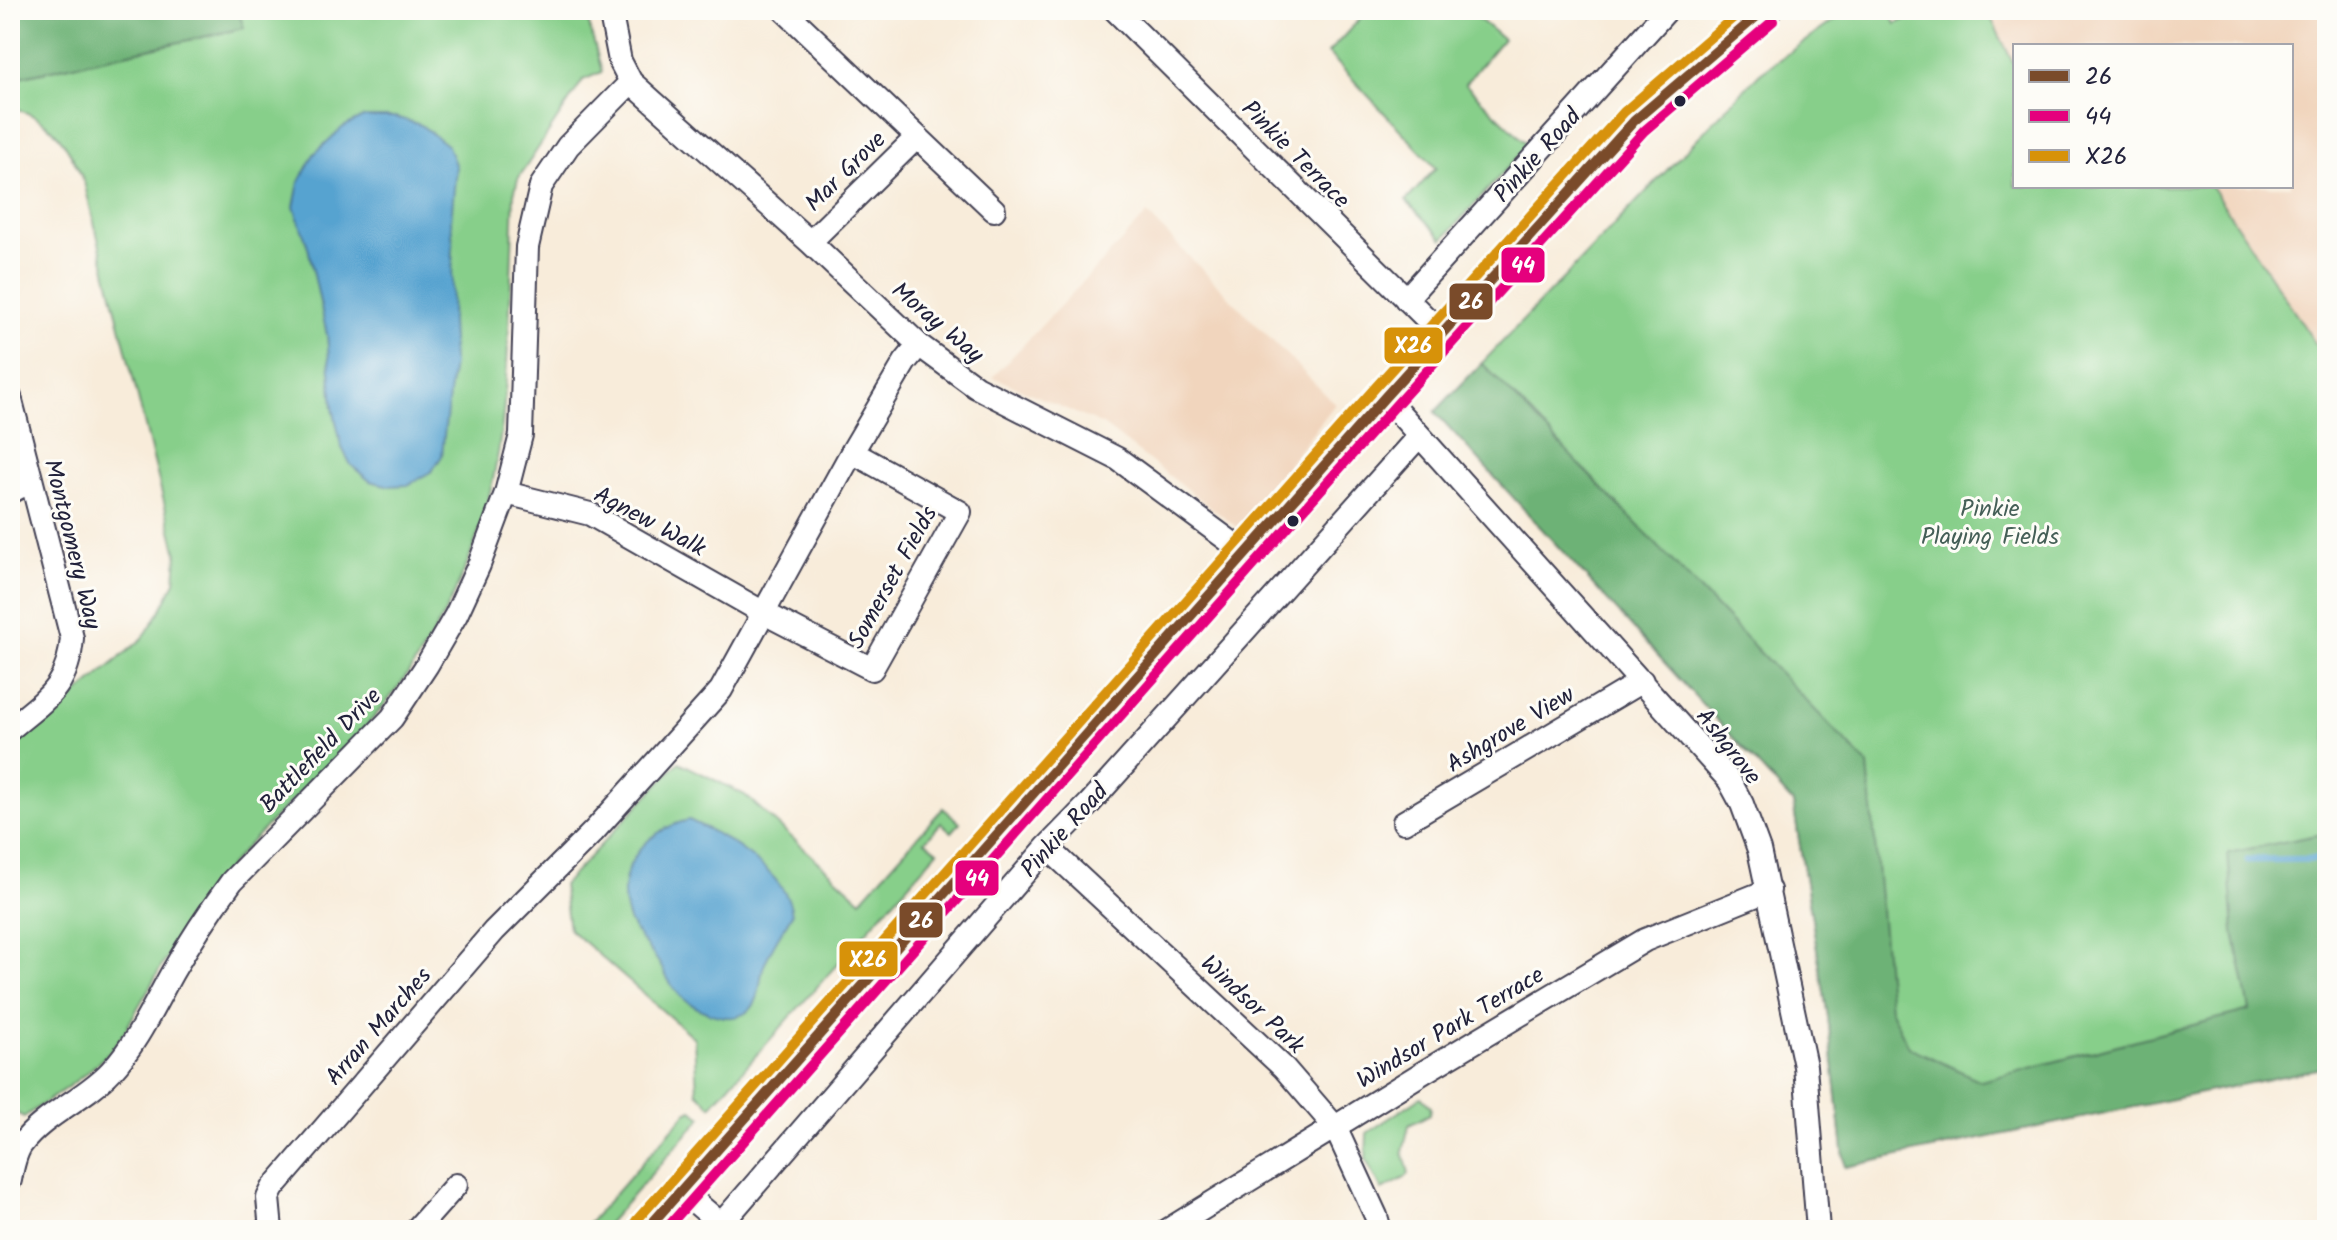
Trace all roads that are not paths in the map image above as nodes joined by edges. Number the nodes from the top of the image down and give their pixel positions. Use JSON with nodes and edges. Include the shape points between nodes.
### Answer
{"nodes":[{"id":1,"x":610,"y":10,"type":"edge"},
{"id":2,"x":784,"y":10,"type":"edge"},
{"id":3,"x":1115,"y":10,"type":"edge"},
{"id":4,"x":1667,"y":10,"type":"edge"},
{"id":5,"x":1764,"y":10,"type":"edge"},
{"id":6,"x":631,"y":82,"type":"junction"},
{"id":7,"x":917,"y":137,"type":"junction"},
{"id":8,"x":994,"y":210,"type":"dead end"},
{"id":9,"x":810,"y":242,"type":"junction"},
{"id":10,"x":1406,"y":299,"type":"junction"},
{"id":11,"x":1442,"y":334,"type":"junction"},
{"id":12,"x":919,"y":345,"type":"junction"},
{"id":13,"x":10,"y":397,"type":"edge"},
{"id":14,"x":1385,"y":397,"type":"junction"},
{"id":15,"x":1419,"y":436,"type":"junction"},
{"id":16,"x":852,"y":452,"type":"junction"},
{"id":17,"x":31,"y":481,"type":"junction"},
{"id":18,"x":10,"y":492,"type":"edge"},
{"id":19,"x":506,"y":493,"type":"junction"},
{"id":20,"x":1247,"y":554,"type":"junction"},
{"id":21,"x":764,"y":613,"type":"junction"},
{"id":22,"x":1642,"y":681,"type":"junction"},
{"id":23,"x":10,"y":729,"type":"edge"},
{"id":24,"x":1404,"y":822,"type":"dead end"},
{"id":25,"x":1047,"y":847,"type":"junction"},
{"id":26,"x":1769,"y":890,"type":"junction"},
{"id":27,"x":1335,"y":1127,"type":"junction"},
{"id":28,"x":15,"y":1143,"type":"edge"},
{"id":29,"x":10,"y":1180,"type":"edge"},
{"id":30,"x":456,"y":1185,"type":"dead end"},
{"id":31,"x":681,"y":1190,"type":"junction"},
{"id":32,"x":718,"y":1227,"type":"edge"},
{"id":33,"x":271,"y":1230,"type":"edge"},
{"id":34,"x":416,"y":1230,"type":"edge"},
{"id":35,"x":646,"y":1230,"type":"edge"},
{"id":36,"x":1168,"y":1230,"type":"edge"},
{"id":37,"x":1380,"y":1230,"type":"edge"},
{"id":38,"x":1818,"y":1230,"type":"edge"}],
"edges":[{"from":1,"to":6,"type":"street","via":[[620,61]]},
{"from":2,"to":7,"type":"street","name":"Mar Grove"},
{"from":3,"to":10,"type":"street","name":"Pinkie Terrace"},
{"from":4,"to":10,"type":"street","name":"Pinkie Road"},
{"from":5,"to":11,"type":"main road","name":"Pinkie Road","via":[[1634,121]]},
{"from":6,"to":9,"type":"street","name":"Moray Way"},
{"from":6,"to":19,"type":"street","name":"Battlefield Drive","via":[[568,146],[541,186],[527,247],[521,435]]},
{"from":7,"to":8,"type":"street","name":"Mar Grove"},
{"from":7,"to":9,"type":"street","name":"Mar Grove"},
{"from":9,"to":12,"type":"street","name":"Moray Way"},
{"from":10,"to":11,"type":"street","name":"Pinkie Terrace"},
{"from":11,"to":14,"type":"main road","name":"Pinkie Road"},
{"from":12,"to":16,"type":"street"},
{"from":12,"to":20,"type":"street","name":"Moray Way","via":[[976,387],[1118,459]]},
{"from":13,"to":17,"type":"street","name":"Montgomery Way"},
{"from":14,"to":15,"type":"street","name":"Ashgrove"},
{"from":14,"to":20,"type":"main road","name":"Pinkie Road"},
{"from":15,"to":22,"type":"street","name":"Ashgrove"},
{"from":15,"to":25,"type":"street","name":"Pinkie Road"},
{"from":16,"to":21,"type":"street"},
{"from":16,"to":21,"type":"street","name":"Somerset Fields","via":[[960,512],[872,669]]},
{"from":17,"to":18,"type":"street"},
{"from":17,"to":23,"type":"street","name":"Montgomery Way","via":[[72,638],[71,658],[62,681]]},
{"from":19,"to":21,"type":"street","name":"Agnew Walk","via":[[590,514]]},
{"from":19,"to":28,"type":"street","name":"Battlefield Drive","via":[[456,615],[392,718],[232,881],[110,1073]]},
{"from":20,"to":31,"type":"main road","name":"Pinkie Road"},
{"from":21,"to":33,"type":"street","name":"Arran Marches","via":[[721,690],[594,831],[494,931],[273,1188],[268,1198]]},
{"from":22,"to":24,"type":"street","name":"Ashgrove View"},
{"from":22,"to":26,"type":"street","name":"Ashgrove","via":[[1729,780],[1759,850]]},
{"from":25,"to":27,"type":"street","name":"Windsor Park","via":[[1284,1068]]},
{"from":25,"to":32,"type":"street","name":"Pinkie Road"},
{"from":26,"to":27,"type":"street","name":"Windsor Park Terrace","via":[[1645,940]]},
{"from":26,"to":38,"type":"street","name":"Ashgrove","via":[[1805,1066]]},
{"from":27,"to":36,"type":"street","name":"Windsor Park Terrace"},
{"from":27,"to":37,"type":"street","name":"Windsor Park"},
{"from":28,"to":29,"type":"street","name":"Battlefield Drive"},
{"from":30,"to":34,"type":"street"},
{"from":31,"to":32,"type":"street"},
{"from":31,"to":35,"type":"main road","name":"Pinkie Road"}]}
